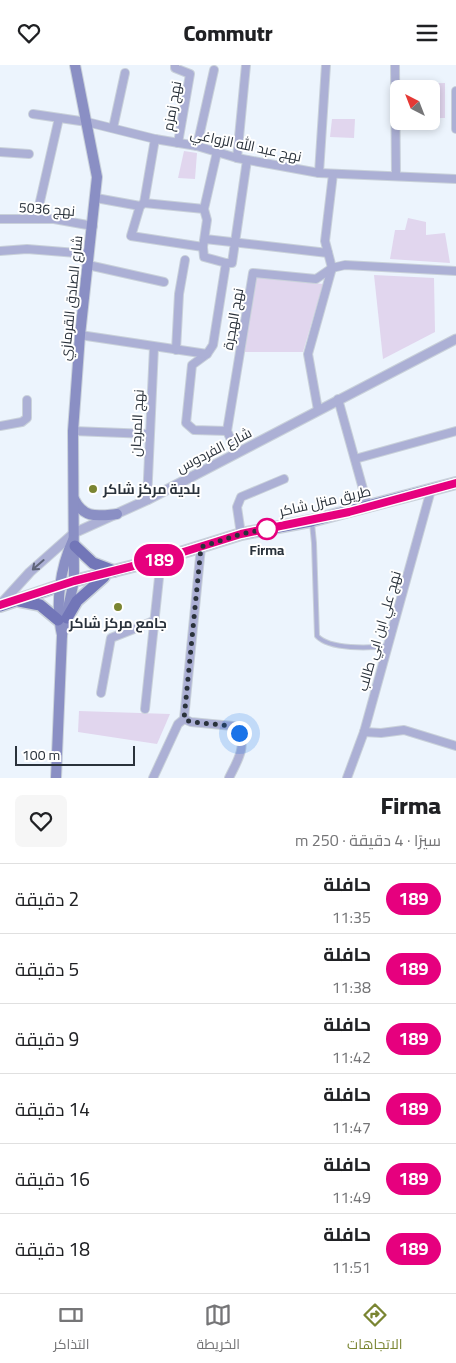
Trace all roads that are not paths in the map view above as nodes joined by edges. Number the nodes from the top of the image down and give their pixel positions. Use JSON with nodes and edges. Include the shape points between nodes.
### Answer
{"nodes":[{"id":1,"x":75,"y":65,"type":"edge"},
{"id":2,"x":175,"y":65,"type":"edge"},
{"id":3,"x":246,"y":65,"type":"edge"},
{"id":4,"x":326,"y":65,"type":"edge"},
{"id":5,"x":395,"y":65,"type":"edge"},
{"id":6,"x":214,"y":70,"type":"dead end"},
{"id":7,"x":125,"y":73,"type":"dead end"},
{"id":8,"x":456,"y":91,"type":"edge"},
{"id":9,"x":456,"y":105,"type":"edge"},
{"id":10,"x":33,"y":114,"type":"dead end"},
{"id":11,"x":59,"y":118,"type":"junction"},
{"id":12,"x":87,"y":121,"type":"junction"},
{"id":13,"x":113,"y":128,"type":"junction"},
{"id":14,"x":456,"y":129,"type":"edge"},
{"id":15,"x":155,"y":139,"type":"junction"},
{"id":16,"x":178,"y":143,"type":"junction"},
{"id":17,"x":197,"y":146,"type":"junction"},
{"id":18,"x":0,"y":152,"type":"edge"},
{"id":19,"x":217,"y":152,"type":"junction"},
{"id":20,"x":29,"y":154,"type":"dead end"},
{"id":21,"x":237,"y":158,"type":"junction"},
{"id":22,"x":247,"y":160,"type":"junction"},
{"id":23,"x":319,"y":173,"type":"junction"},
{"id":24,"x":333,"y":174,"type":"junction"},
{"id":25,"x":396,"y":176,"type":"junction"},
{"id":26,"x":456,"y":179,"type":"edge"},
{"id":27,"x":96,"y":198,"type":"junction"},
{"id":28,"x":142,"y":204,"type":"junction"},
{"id":29,"x":204,"y":209,"type":"junction"},
{"id":30,"x":0,"y":219,"type":"edge"},
{"id":31,"x":36,"y":219,"type":"junction"},
{"id":32,"x":92,"y":226,"type":"junction"},
{"id":33,"x":204,"y":243,"type":"junction"},
{"id":34,"x":236,"y":244,"type":"junction"},
{"id":35,"x":0,"y":251,"type":"edge"},
{"id":36,"x":328,"y":253,"type":"junction"},
{"id":37,"x":89,"y":254,"type":"junction"},
{"id":38,"x":185,"y":260,"type":"dead end"},
{"id":39,"x":226,"y":263,"type":"junction"},
{"id":40,"x":88,"y":265,"type":"junction"},
{"id":41,"x":332,"y":268,"type":"junction"},
{"id":42,"x":456,"y":271,"type":"edge"},
{"id":43,"x":164,"y":282,"type":"dead end"},
{"id":44,"x":80,"y":335,"type":"junction"},
{"id":45,"x":456,"y":339,"type":"edge"},
{"id":46,"x":154,"y":347,"type":"junction"},
{"id":47,"x":176,"y":349,"type":"junction"},
{"id":48,"x":207,"y":354,"type":"junction"},
{"id":49,"x":338,"y":399,"type":"junction"},
{"id":50,"x":27,"y":400,"type":"dead end"},
{"id":51,"x":318,"y":410,"type":"junction"},
{"id":52,"x":0,"y":426,"type":"edge"},
{"id":53,"x":73,"y":431,"type":"junction"},
{"id":54,"x":227,"y":431,"type":"junction"},
{"id":55,"x":456,"y":431,"type":"edge"},
{"id":56,"x":149,"y":435,"type":"junction"},
{"id":57,"x":238,"y":453,"type":"junction"},
{"id":58,"x":355,"y":459,"type":"junction"},
{"id":59,"x":284,"y":479,"type":"dead end"},
{"id":60,"x":456,"y":483,"type":"edge"},
{"id":61,"x":431,"y":490,"type":"junction"},
{"id":62,"x":73,"y":498,"type":"junction"},
{"id":63,"x":147,"y":499,"type":"junction"},
{"id":64,"x":368,"y":507,"type":"junction"},
{"id":65,"x":117,"y":514,"type":"junction"},
{"id":66,"x":311,"y":521,"type":"junction"},
{"id":67,"x":241,"y":534,"type":"junction"},
{"id":68,"x":75,"y":539,"type":"junction"},
{"id":69,"x":201,"y":547,"type":"junction"},
{"id":70,"x":161,"y":559,"type":"junction"},
{"id":71,"x":112,"y":572,"type":"junction"},
{"id":72,"x":74,"y":581,"type":"junction"},
{"id":73,"x":60,"y":586,"type":"junction"},
{"id":74,"x":15,"y":601,"type":"junction"},
{"id":75,"x":0,"y":605,"type":"edge"},
{"id":76,"x":63,"y":619,"type":"junction"},
{"id":77,"x":154,"y":621,"type":"junction"},
{"id":78,"x":388,"y":646,"type":"junction"},
{"id":79,"x":101,"y":693,"type":"dead end"},
{"id":80,"x":145,"y":709,"type":"dead end"},
{"id":81,"x":184,"y":719,"type":"junction"},
{"id":82,"x":364,"y":732,"type":"junction"},
{"id":83,"x":456,"y":746,"type":"edge"},
{"id":84,"x":56,"y":778,"type":"edge"},
{"id":85,"x":153,"y":778,"type":"edge"},
{"id":86,"x":229,"y":778,"type":"edge"},
{"id":87,"x":347,"y":778,"type":"edge"}],
"edges":[{"from":1,"to":12,"type":"main road","name":"شارع الصادق القرمازي"},
{"from":2,"to":16,"type":"street","name":"نهج زمزم","via":[[175,68],[190,74]]},
{"from":3,"to":21,"type":"street"},
{"from":4,"to":23,"type":"street"},
{"from":5,"to":25,"type":"street"},
{"from":6,"to":17,"type":"street"},
{"from":7,"to":13,"type":"street"},
{"from":8,"to":9,"type":"street"},
{"from":9,"to":14,"type":"street"},
{"from":10,"to":11,"type":"street","name":"نهج عبد الله الزواغي"},
{"from":11,"to":12,"type":"street","name":"نهج عبد الله الزواغي"},
{"from":11,"to":31,"type":"street"},
{"from":12,"to":13,"type":"street","name":"نهج عبد الله الزواغي"},
{"from":12,"to":27,"type":"main road","name":"شارع الصادق القرمازي","via":[[97,177]]},
{"from":13,"to":15,"type":"street","name":"نهج عبد الله الزواغي"},
{"from":15,"to":16,"type":"street","name":"نهج عبد الله الزواغي"},
{"from":15,"to":28,"type":"street"},
{"from":16,"to":17,"type":"street","name":"نهج عبد الله الزواغي"},
{"from":17,"to":19,"type":"street","name":"نهج عبد الله الزواغي"},
{"from":18,"to":20,"type":"street"},
{"from":19,"to":21,"type":"street","name":"نهج عبد الله الزواغي"},
{"from":19,"to":29,"type":"street"},
{"from":21,"to":22,"type":"street","name":"نهج عبد الله الزواغي"},
{"from":22,"to":23,"type":"street","name":"نهج عبد الله الزواغي"},
{"from":22,"to":34,"type":"street"},
{"from":23,"to":24,"type":"street","name":"نهج عبد الله الزواغي"},
{"from":24,"to":25,"type":"street","name":"نهج عبد الله الزواغي"},
{"from":24,"to":36,"type":"street","via":[[325,241]]},
{"from":25,"to":26,"type":"street","name":"نهج عبد الله الزواغي"},
{"from":27,"to":28,"type":"street"},
{"from":27,"to":32,"type":"main road","name":"شارع الصادق القرمازي"},
{"from":28,"to":29,"type":"street"},
{"from":28,"to":33,"type":"street","via":[[131,236]]},
{"from":29,"to":33,"type":"street","via":[[207,220]]},
{"from":30,"to":31,"type":"street","name":"نهج 5036"},
{"from":31,"to":32,"type":"street","name":"نهج 5036"},
{"from":32,"to":37,"type":"main road","name":"شارع الصادق القرمازي"},
{"from":33,"to":34,"type":"street"},
{"from":33,"to":39,"type":"street","via":[[204,257]]},
{"from":34,"to":36,"type":"street"},
{"from":34,"to":39,"type":"street","via":[[232,263]]},
{"from":35,"to":37,"type":"street","via":[[27,249]]},
{"from":36,"to":41,"type":"street"},
{"from":37,"to":40,"type":"main road","name":"شارع الصادق القرمازي"},
{"from":38,"to":47,"type":"street","via":[[179,294]]},
{"from":39,"to":48,"type":"street","via":[[213,345]]},
{"from":40,"to":43,"type":"street"},
{"from":40,"to":44,"type":"main road","name":"شارع الصادق القرمازي"},
{"from":41,"to":42,"type":"street","name":"نهج الهجرة","via":[[345,265]]},
{"from":41,"to":51,"type":"street","via":[[308,354]]},
{"from":41,"to":54,"type":"street","name":"نهج الهجرة","via":[[316,279],[253,273]]},
{"from":44,"to":46,"type":"street"},
{"from":44,"to":53,"type":"main road","name":"شارع الصادق القرمازي"},
{"from":45,"to":49,"type":"street","name":"شارع الفردوس"},
{"from":46,"to":47,"type":"street"},
{"from":46,"to":56,"type":"street","name":"نهج المرجان"},
{"from":47,"to":48,"type":"street"},
{"from":48,"to":54,"type":"street","via":[[192,365],[186,423],[194,430]]},
{"from":49,"to":51,"type":"street","name":"شارع الفردوس"},
{"from":49,"to":58,"type":"street"},
{"from":50,"to":52,"type":"street","via":[[27,418]]},
{"from":51,"to":57,"type":"street","name":"شارع الفردوس"},
{"from":53,"to":56,"type":"street"},
{"from":53,"to":62,"type":"main road","name":"شارع الصادق القرمازي"},
{"from":54,"to":57,"type":"street"},
{"from":55,"to":58,"type":"street"},
{"from":56,"to":63,"type":"street","name":"نهج المرجان"},
{"from":57,"to":63,"type":"street","name":"شارع الفردوس"},
{"from":58,"to":64,"type":"street"},
{"from":59,"to":67,"type":"street","via":[[240,497],[237,507]]},
{"from":60,"to":61,"type":"main road","name":"طريق منزل شاكر"},
{"from":61,"to":64,"type":"main road","name":"طريق منزل شاكر"},
{"from":61,"to":78,"type":"street","name":"نهج علي ابن ابي طالب"},
{"from":62,"to":65,"type":"main road","via":[[84,514]]},
{"from":62,"to":68,"type":"main road","name":"شارع الصادق القرمازي"},
{"from":63,"to":65,"type":"street","name":"شارع الفردوس"},
{"from":64,"to":66,"type":"main road","name":"طريق منزل شاكر"},
{"from":65,"to":68,"type":"street","name":"شارع الفردوس"},
{"from":66,"to":67,"type":"main road","name":"طريق منزل شاكر"},
{"from":66,"to":78,"type":"lane","via":[[317,636],[322,641],[340,646],[370,649]]},
{"from":67,"to":69,"type":"main road","name":"طريق منزل شاكر"},
{"from":68,"to":71,"type":"main road","via":[[93,563]]},
{"from":68,"to":72,"type":"main road","name":"شارع الصادق القرمازي"},
{"from":68,"to":73,"type":"main road","name":"شارع الصادق القرمازي","via":[[69,549]]},
{"from":68,"to":75,"type":"street","name":"شارع الفردوس","one_way":true,"via":[[30,572]]},
{"from":69,"to":70,"type":"main road","name":"طريق منزل شاكر"},
{"from":69,"to":81,"type":"street"},
{"from":70,"to":71,"type":"main road","name":"طريق منزل شاكر"},
{"from":70,"to":77,"type":"street"},
{"from":71,"to":72,"type":"main road","name":"طريق منزل شاكر"},
{"from":71,"to":76,"type":"main road","via":[[86,591]]},
{"from":72,"to":73,"type":"main road","name":"طريق منزل شاكر"},
{"from":72,"to":76,"type":"main road","name":"شارع الصادق القرمازي"},
{"from":73,"to":74,"type":"main road","name":"طريق منزل شاكر"},
{"from":73,"to":76,"type":"main road","name":"شارع الصادق القرمازي"},
{"from":74,"to":75,"type":"main road","name":"طريق منزل شاكر"},
{"from":74,"to":76,"type":"main road","via":[[40,605]]},
{"from":76,"to":84,"type":"main road"},
{"from":77,"to":79,"type":"street","via":[[111,638]]},
{"from":77,"to":80,"type":"street"},
{"from":78,"to":82,"type":"street","name":"نهج علي ابن ابي طالب"},
{"from":81,"to":85,"type":"street","via":[[178,724]]},
{"from":81,"to":86,"type":"street","via":[[233,726],[239,733],[243,740],[241,752]]},
{"from":82,"to":83,"type":"street","via":[[404,730]]},
{"from":82,"to":87,"type":"street","name":"نهج علي ابن ابي طالب"}]}
